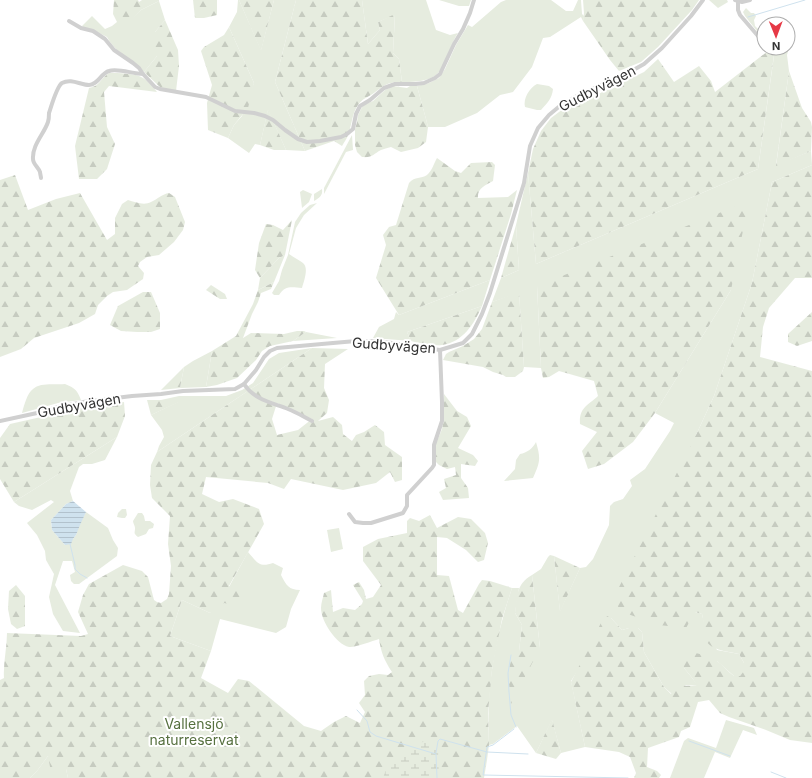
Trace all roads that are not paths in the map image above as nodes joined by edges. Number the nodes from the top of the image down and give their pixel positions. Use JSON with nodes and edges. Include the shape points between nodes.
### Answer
{"nodes":[{"id":1,"x":474,"y":0,"type":"edge"},
{"id":2,"x":704,"y":0,"type":"edge"},
{"id":3,"x":750,"y":0,"type":"edge"},
{"id":4,"x":737,"y":1,"type":"edge"},
{"id":5,"x":69,"y":21,"type":"dead end"},
{"id":6,"x":756,"y":34,"type":"edge"},
{"id":7,"x":143,"y":74,"type":"junction"},
{"id":8,"x":41,"y":178,"type":"dead end"},
{"id":9,"x":440,"y":350,"type":"junction"},
{"id":10,"x":244,"y":384,"type":"junction"},
{"id":11,"x":312,"y":420,"type":"dead end"},
{"id":12,"x":0,"y":421,"type":"edge"},
{"id":13,"x":349,"y":514,"type":"dead end"}],
"edges":[{"from":1,"to":7,"type":"street","via":[[463,29],[440,74],[424,83],[395,84],[384,88],[360,106],[353,129],[341,137],[307,142],[298,139],[265,116],[235,111],[206,97],[160,90]]},
{"from":2,"to":9,"type":"street","name":"Gudbyvägen","via":[[644,64],[561,105],[538,128],[530,146],[524,183],[482,314],[472,334],[463,343]]},
{"from":3,"to":4,"type":"street"},
{"from":4,"to":6,"type":"street","via":[[740,15]]},
{"from":5,"to":7,"type":"street","via":[[105,39]]},
{"from":7,"to":8,"type":"street","via":[[110,71],[90,85],[68,81],[60,84],[52,102],[49,121],[35,145],[33,160]]},
{"from":9,"to":10,"type":"street","name":"Gudbyvägen","via":[[378,341],[277,348],[264,357]]},
{"from":9,"to":13,"type":"street","via":[[442,421],[434,445],[434,465],[407,495],[407,506],[403,513],[363,523],[355,522]]},
{"from":10,"to":11,"type":"street","via":[[263,400]]},
{"from":10,"to":12,"type":"street","name":"Gudbyvägen","via":[[235,389],[183,391],[83,402]]}]}
